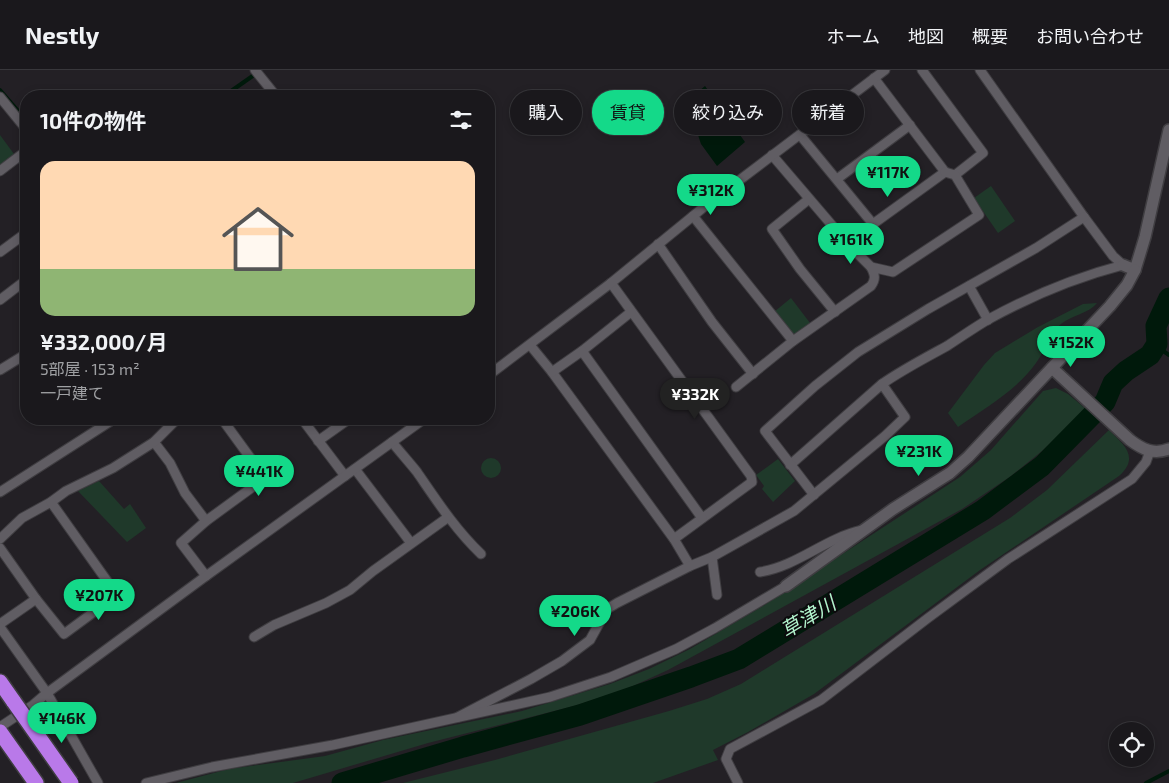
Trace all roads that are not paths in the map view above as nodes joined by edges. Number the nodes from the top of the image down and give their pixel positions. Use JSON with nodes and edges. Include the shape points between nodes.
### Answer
{"nodes":[{"id":1,"x":255,"y":70,"type":"edge"},
{"id":2,"x":885,"y":70,"type":"edge"},
{"id":3,"x":922,"y":70,"type":"edge"},
{"id":4,"x":980,"y":70,"type":"edge"},
{"id":5,"x":874,"y":78,"type":"junction"},
{"id":6,"x":271,"y":90,"type":"edge"},
{"id":7,"x":858,"y":90,"type":"edge"},
{"id":8,"x":0,"y":97,"type":"edge"},
{"id":9,"x":20,"y":122,"type":"edge"},
{"id":10,"x":910,"y":125,"type":"junction"},
{"id":11,"x":1169,"y":130,"type":"edge"},
{"id":12,"x":800,"y":135,"type":"joint"},
{"id":13,"x":772,"y":155,"type":"junction"},
{"id":14,"x":20,"y":156,"type":"edge"},
{"id":15,"x":0,"y":172,"type":"edge"},
{"id":16,"x":945,"y":172,"type":"junction"},
{"id":17,"x":955,"y":175,"type":"junction"},
{"id":18,"x":837,"y":179,"type":"junction"},
{"id":19,"x":809,"y":199,"type":"junction"},
{"id":20,"x":693,"y":216,"type":"junction"},
{"id":21,"x":1084,"y":217,"type":"junction"},
{"id":22,"x":873,"y":224,"type":"junction"},
{"id":23,"x":20,"y":237,"type":"edge"},
{"id":24,"x":658,"y":244,"type":"junction"},
{"id":25,"x":848,"y":244,"type":"junction"},
{"id":26,"x":0,"y":252,"type":"edge"},
{"id":27,"x":1123,"y":264,"type":"junction"},
{"id":28,"x":871,"y":267,"type":"junction"},
{"id":29,"x":1135,"y":270,"type":"junction"},
{"id":30,"x":611,"y":283,"type":"junction"},
{"id":31,"x":20,"y":284,"type":"edge"},
{"id":32,"x":970,"y":286,"type":"junction"},
{"id":33,"x":2,"y":295,"type":"edge"},
{"id":34,"x":631,"y":312,"type":"junction"},
{"id":35,"x":836,"y":312,"type":"junction"},
{"id":36,"x":988,"y":320,"type":"junction"},
{"id":37,"x":793,"y":341,"type":"junction"},
{"id":38,"x":530,"y":345,"type":"junction"},
{"id":39,"x":582,"y":351,"type":"junction"},
{"id":40,"x":20,"y":358,"type":"edge"},
{"id":41,"x":1052,"y":368,"type":"junction"},
{"id":42,"x":0,"y":370,"type":"edge"},
{"id":43,"x":495,"y":371,"type":"edge"},
{"id":44,"x":552,"y":372,"type":"junction"},
{"id":45,"x":752,"y":374,"type":"junction"},
{"id":46,"x":882,"y":384,"type":"junction"},
{"id":47,"x":736,"y":387,"type":"dead end"},
{"id":48,"x":103,"y":425,"type":"edge"},
{"id":49,"x":171,"y":425,"type":"edge"},
{"id":50,"x":226,"y":425,"type":"edge"},
{"id":51,"x":306,"y":425,"type":"edge"},
{"id":52,"x":341,"y":425,"type":"edge"},
{"id":53,"x":416,"y":425,"type":"edge"},
{"id":54,"x":318,"y":441,"type":"junction"},
{"id":55,"x":154,"y":442,"type":"junction"},
{"id":56,"x":392,"y":442,"type":"junction"},
{"id":57,"x":1169,"y":449,"type":"edge"},
{"id":58,"x":1150,"y":451,"type":"junction"},
{"id":59,"x":790,"y":465,"type":"junction"},
{"id":60,"x":355,"y":469,"type":"junction"},
{"id":61,"x":345,"y":476,"type":"junction"},
{"id":62,"x":0,"y":492,"type":"edge"},
{"id":63,"x":814,"y":495,"type":"junction"},
{"id":64,"x":51,"y":502,"type":"junction"},
{"id":65,"x":447,"y":518,"type":"junction"},
{"id":66,"x":702,"y":518,"type":"junction"},
{"id":67,"x":206,"y":521,"type":"junction"},
{"id":68,"x":864,"y":529,"type":"junction"},
{"id":69,"x":0,"y":539,"type":"edge"},
{"id":70,"x":674,"y":539,"type":"junction"},
{"id":71,"x":411,"y":543,"type":"junction"},
{"id":72,"x":0,"y":548,"type":"edge"},
{"id":73,"x":481,"y":554,"type":"dead end"},
{"id":74,"x":712,"y":557,"type":"junction"},
{"id":75,"x":690,"y":566,"type":"junction"},
{"id":76,"x":760,"y":572,"type":"dead end"},
{"id":77,"x":206,"y":576,"type":"junction"},
{"id":78,"x":786,"y":586,"type":"joint"},
{"id":79,"x":717,"y":595,"type":"dead end"},
{"id":80,"x":36,"y":599,"type":"junction"},
{"id":81,"x":0,"y":625,"type":"edge"},
{"id":82,"x":254,"y":637,"type":"dead end"},
{"id":83,"x":0,"y":682,"type":"edge"},
{"id":84,"x":47,"y":693,"type":"junction"},
{"id":85,"x":458,"y":717,"type":"junction"},
{"id":86,"x":0,"y":727,"type":"edge"},
{"id":87,"x":0,"y":732,"type":"edge"},
{"id":88,"x":36,"y":783,"type":"edge"},
{"id":89,"x":71,"y":783,"type":"edge"},
{"id":90,"x":98,"y":783,"type":"edge"},
{"id":91,"x":146,"y":783,"type":"edge"},
{"id":92,"x":738,"y":783,"type":"edge"}],
"edges":[{"from":1,"to":6,"type":"street"},
{"from":2,"to":5,"type":"street"},
{"from":3,"to":17,"type":"street","via":[[983,153]]},
{"from":4,"to":21,"type":"street"},
{"from":5,"to":7,"type":"street"},
{"from":5,"to":10,"type":"street"},
{"from":8,"to":9,"type":"street"},
{"from":10,"to":16,"type":"street"},
{"from":10,"to":18,"type":"street"},
{"from":11,"to":29,"type":"street"},
{"from":12,"to":13,"type":"street"},
{"from":12,"to":18,"type":"street"},
{"from":13,"to":19,"type":"street"},
{"from":13,"to":20,"type":"street"},
{"from":14,"to":15,"type":"street"},
{"from":16,"to":17,"type":"street"},
{"from":16,"to":22,"type":"street"},
{"from":17,"to":28,"type":"street","via":[[979,215],[893,272]]},
{"from":18,"to":22,"type":"street"},
{"from":19,"to":25,"type":"street"},
{"from":19,"to":35,"type":"street","via":[[772,229]]},
{"from":20,"to":24,"type":"street"},
{"from":20,"to":37,"type":"street"},
{"from":21,"to":27,"type":"street","via":[[1113,256]]},
{"from":21,"to":32,"type":"street"},
{"from":22,"to":25,"type":"street"},
{"from":23,"to":26,"type":"street"},
{"from":24,"to":30,"type":"street"},
{"from":24,"to":45,"type":"street"},
{"from":25,"to":28,"type":"street"},
{"from":27,"to":29,"type":"street"},
{"from":27,"to":36,"type":"street","via":[[1058,287]]},
{"from":28,"to":35,"type":"street","via":[[875,274],[871,286]]},
{"from":29,"to":41,"type":"street","via":[[1110,306]]},
{"from":30,"to":34,"type":"street"},
{"from":30,"to":38,"type":"street"},
{"from":31,"to":33,"type":"street"},
{"from":32,"to":36,"type":"street"},
{"from":32,"to":59,"type":"street","via":[[858,352],[765,432]]},
{"from":34,"to":39,"type":"street"},
{"from":34,"to":66,"type":"street","via":[[751,476],[752,482]]},
{"from":35,"to":37,"type":"street"},
{"from":36,"to":46,"type":"street"},
{"from":37,"to":45,"type":"street"},
{"from":38,"to":43,"type":"street"},
{"from":38,"to":44,"type":"street"},
{"from":39,"to":44,"type":"street"},
{"from":39,"to":66,"type":"street"},
{"from":40,"to":42,"type":"street"},
{"from":41,"to":58,"type":"street","via":[[1130,440]]},
{"from":41,"to":68,"type":"street","via":[[950,473]]},
{"from":44,"to":70,"type":"street"},
{"from":45,"to":47,"type":"street"},
{"from":46,"to":59,"type":"street"},
{"from":46,"to":63,"type":"street","via":[[905,417]]},
{"from":48,"to":62,"type":"street"},
{"from":49,"to":55,"type":"street"},
{"from":50,"to":67,"type":"street","via":[[265,478]]},
{"from":51,"to":54,"type":"street"},
{"from":52,"to":54,"type":"street"},
{"from":53,"to":56,"type":"street"},
{"from":54,"to":61,"type":"street"},
{"from":55,"to":64,"type":"street"},
{"from":55,"to":67,"type":"street","via":[[170,462],[185,494]]},
{"from":56,"to":60,"type":"street"},
{"from":56,"to":65,"type":"street"},
{"from":57,"to":58,"type":"street"},
{"from":58,"to":92,"type":"street","via":[[1146,462],[1132,479],[1008,560],[821,700],[730,749],[726,759]]},
{"from":59,"to":63,"type":"street"},
{"from":60,"to":61,"type":"street"},
{"from":60,"to":71,"type":"street"},
{"from":61,"to":77,"type":"street"},
{"from":63,"to":74,"type":"street","via":[[786,516]]},
{"from":64,"to":69,"type":"street","via":[[22,518]]},
{"from":64,"to":80,"type":"street","via":[[117,595],[64,634]]},
{"from":65,"to":71,"type":"street"},
{"from":65,"to":73,"type":"street"},
{"from":66,"to":70,"type":"street"},
{"from":67,"to":77,"type":"street","via":[[181,543]]},
{"from":68,"to":76,"type":"street","via":[[839,536],[776,570]]},
{"from":68,"to":78,"type":"street"},
{"from":70,"to":75,"type":"street"},
{"from":71,"to":82,"type":"street","via":[[350,590]]},
{"from":72,"to":80,"type":"street"},
{"from":74,"to":75,"type":"street"},
{"from":74,"to":79,"type":"street"},
{"from":75,"to":85,"type":"street","via":[[607,609],[590,640],[562,661]]},
{"from":77,"to":84,"type":"street"},
{"from":78,"to":85,"type":"street","via":[[715,628],[637,667],[550,697]]},
{"from":80,"to":81,"type":"street"},
{"from":81,"to":84,"type":"street"},
{"from":83,"to":89,"type":"highway","bridge":true},
{"from":84,"to":86,"type":"street"},
{"from":84,"to":90,"type":"street"},
{"from":85,"to":91,"type":"street","via":[[333,745],[212,766]]},
{"from":87,"to":88,"type":"highway"}]}
